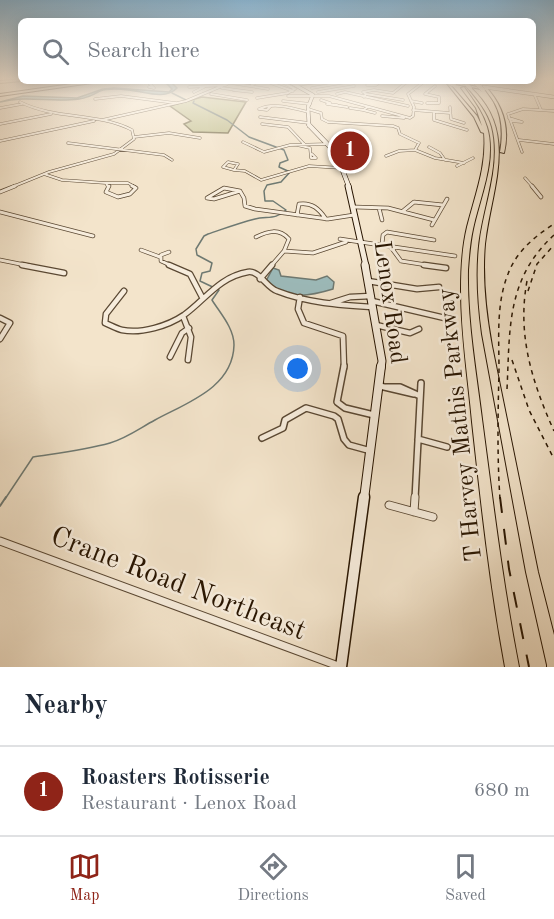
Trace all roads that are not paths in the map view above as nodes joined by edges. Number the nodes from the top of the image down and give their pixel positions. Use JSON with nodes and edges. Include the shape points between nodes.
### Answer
{"nodes":[{"id":1,"x":41,"y":109,"type":"edge"},
{"id":2,"x":153,"y":109,"type":"edge"},
{"id":3,"x":294,"y":109,"type":"joint"},
{"id":4,"x":304,"y":109,"type":"edge"},
{"id":5,"x":309,"y":109,"type":"edge"},
{"id":6,"x":312,"y":109,"type":"edge"},
{"id":7,"x":359,"y":109,"type":"edge"},
{"id":8,"x":376,"y":109,"type":"edge"},
{"id":9,"x":414,"y":109,"type":"edge"},
{"id":10,"x":420,"y":109,"type":"edge"},
{"id":11,"x":450,"y":109,"type":"edge"},
{"id":12,"x":470,"y":109,"type":"edge"},
{"id":13,"x":478,"y":109,"type":"edge"},
{"id":14,"x":486,"y":109,"type":"edge"},
{"id":15,"x":489,"y":109,"type":"edge"},
{"id":16,"x":499,"y":109,"type":"edge"},
{"id":17,"x":523,"y":109,"type":"edge"},
{"id":18,"x":525,"y":109,"type":"edge"},
{"id":19,"x":363,"y":110,"type":"joint"},
{"id":20,"x":541,"y":110,"type":"joint"},
{"id":21,"x":554,"y":111,"type":"edge"},
{"id":22,"x":371,"y":112,"type":"junction"},
{"id":23,"x":434,"y":112,"type":"junction"},
{"id":24,"x":54,"y":113,"type":"junction"},
{"id":25,"x":296,"y":113,"type":"dead end"},
{"id":26,"x":375,"y":113,"type":"dead end"},
{"id":27,"x":450,"y":113,"type":"junction"},
{"id":28,"x":489,"y":113,"type":"junction"},
{"id":29,"x":367,"y":114,"type":"dead end"},
{"id":30,"x":382,"y":116,"type":"dead end"},
{"id":31,"x":260,"y":117,"type":"dead end"},
{"id":32,"x":410,"y":118,"type":"junction"},
{"id":33,"x":99,"y":120,"type":"junction"},
{"id":34,"x":309,"y":123,"type":"junction"},
{"id":35,"x":464,"y":123,"type":"dead end"},
{"id":36,"x":0,"y":124,"type":"edge"},
{"id":37,"x":262,"y":124,"type":"dead end"},
{"id":38,"x":450,"y":125,"type":"junction"},
{"id":39,"x":446,"y":127,"type":"dead end"},
{"id":40,"x":467,"y":130,"type":"dead end"},
{"id":41,"x":134,"y":137,"type":"junction"},
{"id":42,"x":200,"y":138,"type":"dead end"},
{"id":43,"x":519,"y":140,"type":"junction"},
{"id":44,"x":0,"y":141,"type":"edge"},
{"id":45,"x":69,"y":142,"type":"dead end"},
{"id":46,"x":243,"y":142,"type":"dead end"},
{"id":47,"x":304,"y":144,"type":"junction"},
{"id":48,"x":328,"y":144,"type":"junction"},
{"id":49,"x":554,"y":144,"type":"edge"},
{"id":50,"x":297,"y":145,"type":"junction"},
{"id":51,"x":429,"y":147,"type":"dead end"},
{"id":52,"x":123,"y":150,"type":"junction"},
{"id":53,"x":415,"y":150,"type":"junction"},
{"id":54,"x":522,"y":152,"type":"dead end"},
{"id":55,"x":312,"y":154,"type":"dead end"},
{"id":56,"x":386,"y":156,"type":"dead end"},
{"id":57,"x":473,"y":158,"type":"dead end"},
{"id":58,"x":172,"y":160,"type":"dead end"},
{"id":59,"x":445,"y":160,"type":"junction"},
{"id":60,"x":499,"y":161,"type":"junction"},
{"id":61,"x":464,"y":163,"type":"junction"},
{"id":62,"x":457,"y":166,"type":"dead end"},
{"id":63,"x":342,"y":168,"type":"junction"},
{"id":64,"x":234,"y":170,"type":"dead end"},
{"id":65,"x":44,"y":174,"type":"junction"},
{"id":66,"x":525,"y":178,"type":"dead end"},
{"id":67,"x":106,"y":183,"type":"junction"},
{"id":68,"x":241,"y":191,"type":"junction"},
{"id":69,"x":0,"y":192,"type":"edge"},
{"id":70,"x":479,"y":192,"type":"junction"},
{"id":71,"x":541,"y":197,"type":"dead end"},
{"id":72,"x":447,"y":199,"type":"dead end"},
{"id":73,"x":443,"y":206,"type":"junction"},
{"id":74,"x":355,"y":207,"type":"junction"},
{"id":75,"x":379,"y":208,"type":"junction"},
{"id":76,"x":402,"y":211,"type":"junction"},
{"id":77,"x":0,"y":213,"type":"edge"},
{"id":78,"x":297,"y":215,"type":"junction"},
{"id":79,"x":355,"y":215,"type":"junction"},
{"id":80,"x":327,"y":220,"type":"junction"},
{"id":81,"x":382,"y":220,"type":"dead end"},
{"id":82,"x":435,"y":220,"type":"junction"},
{"id":83,"x":432,"y":225,"type":"dead end"},
{"id":84,"x":93,"y":236,"type":"dead end"},
{"id":85,"x":256,"y":237,"type":"dead end"},
{"id":86,"x":434,"y":240,"type":"dead end"},
{"id":87,"x":359,"y":242,"type":"junction"},
{"id":88,"x":382,"y":244,"type":"junction"},
{"id":89,"x":390,"y":246,"type":"junction"},
{"id":90,"x":141,"y":250,"type":"dead end"},
{"id":91,"x":284,"y":251,"type":"junction"},
{"id":92,"x":170,"y":252,"type":"dead end"},
{"id":93,"x":455,"y":256,"type":"dead end"},
{"id":94,"x":160,"y":257,"type":"junction"},
{"id":95,"x":0,"y":260,"type":"edge"},
{"id":96,"x":446,"y":268,"type":"dead end"},
{"id":97,"x":64,"y":273,"type":"dead end"},
{"id":98,"x":260,"y":279,"type":"junction"},
{"id":99,"x":368,"y":280,"type":"junction"},
{"id":100,"x":440,"y":287,"type":"dead end"},
{"id":101,"x":124,"y":291,"type":"dead end"},
{"id":102,"x":204,"y":295,"type":"junction"},
{"id":103,"x":300,"y":297,"type":"junction"},
{"id":104,"x":372,"y":301,"type":"junction"},
{"id":105,"x":342,"y":302,"type":"junction"},
{"id":106,"x":183,"y":316,"type":"junction"},
{"id":107,"x":0,"y":318,"type":"edge"},
{"id":108,"x":449,"y":319,"type":"dead end"},
{"id":109,"x":376,"y":325,"type":"junction"},
{"id":110,"x":189,"y":328,"type":"junction"},
{"id":111,"x":419,"y":329,"type":"dead end"},
{"id":112,"x":0,"y":339,"type":"edge"},
{"id":113,"x":170,"y":357,"type":"dead end"},
{"id":114,"x":188,"y":360,"type":"dead end"},
{"id":115,"x":421,"y":383,"type":"dead end"},
{"id":116,"x":383,"y":386,"type":"junction"},
{"id":117,"x":417,"y":395,"type":"junction"},
{"id":118,"x":376,"y":416,"type":"junction"},
{"id":119,"x":262,"y":438,"type":"dead end"},
{"id":120,"x":418,"y":439,"type":"junction"},
{"id":121,"x":447,"y":447,"type":"dead end"},
{"id":122,"x":371,"y":451,"type":"junction"},
{"id":123,"x":389,"y":505,"type":"dead end"},
{"id":124,"x":414,"y":512,"type":"junction"},
{"id":125,"x":433,"y":517,"type":"dead end"},
{"id":126,"x":0,"y":541,"type":"edge"},
{"id":127,"x":554,"y":665,"type":"edge"},
{"id":128,"x":341,"y":667,"type":"edge"},
{"id":129,"x":512,"y":667,"type":"edge"}],
"edges":[{"from":1,"to":24,"type":"street"},
{"from":2,"to":33,"type":"street"},
{"from":3,"to":4,"type":"street"},
{"from":3,"to":25,"type":"street","via":[[291,112]]},
{"from":5,"to":34,"type":"street"},
{"from":6,"to":53,"type":"street","via":[[328,122],[393,126],[405,137],[417,140]]},
{"from":7,"to":19,"type":"street"},
{"from":8,"to":32,"type":"street"},
{"from":9,"to":32,"type":"street"},
{"from":10,"to":23,"type":"street"},
{"from":11,"to":27,"type":"street"},
{"from":12,"to":70,"type":"highway","via":[[482,131],[484,157]]},
{"from":13,"to":70,"type":"highway","name":"T Harvey Mathis Parkway","via":[[489,142]]},
{"from":14,"to":28,"type":"highway","name":"T Harvey Mathis Parkway","bridge":true},
{"from":15,"to":28,"type":"highway"},
{"from":16,"to":60,"type":"highway","via":[[504,128]]},
{"from":17,"to":43,"type":"street","via":[[508,114]]},
{"from":18,"to":20,"type":"street"},
{"from":19,"to":22,"type":"street"},
{"from":20,"to":21,"type":"street"},
{"from":22,"to":26,"type":"street"},
{"from":22,"to":29,"type":"street"},
{"from":23,"to":27,"type":"street"},
{"from":23,"to":38,"type":"street","via":[[434,120]]},
{"from":24,"to":33,"type":"street"},
{"from":24,"to":36,"type":"street"},
{"from":27,"to":35,"type":"street","via":[[451,119]]},
{"from":28,"to":60,"type":"highway","name":"T Harvey Mathis Parkway","via":[[497,133]]},
{"from":30,"to":32,"type":"street"},
{"from":31,"to":34,"type":"street"},
{"from":33,"to":41,"type":"street","via":[[128,127]]},
{"from":33,"to":44,"type":"street"},
{"from":34,"to":48,"type":"street","name":"Lenox Road","via":[[312,132]]},
{"from":37,"to":47,"type":"street","via":[[288,127]]},
{"from":38,"to":39,"type":"street"},
{"from":38,"to":40,"type":"street"},
{"from":41,"to":42,"type":"street","via":[[169,133]]},
{"from":41,"to":52,"type":"street"},
{"from":43,"to":49,"type":"street"},
{"from":43,"to":54,"type":"street"},
{"from":45,"to":52,"type":"street"},
{"from":46,"to":50,"type":"street","via":[[261,151]]},
{"from":47,"to":48,"type":"street"},
{"from":47,"to":50,"type":"street"},
{"from":48,"to":63,"type":"street","name":"Lenox Road"},
{"from":50,"to":55,"type":"street","via":[[310,148]]},
{"from":51,"to":59,"type":"street"},
{"from":52,"to":58,"type":"street","via":[[164,155]]},
{"from":52,"to":65,"type":"street"},
{"from":53,"to":56,"type":"street"},
{"from":53,"to":59,"type":"street"},
{"from":57,"to":61,"type":"street"},
{"from":59,"to":61,"type":"street"},
{"from":60,"to":127,"type":"highway","name":"T Harvey Mathis Parkway","via":[[482,243],[483,311],[532,572]]},
{"from":61,"to":62,"type":"street"},
{"from":63,"to":64,"type":"street","via":[[309,166],[261,180]]},
{"from":63,"to":74,"type":"street","name":"Lenox Road"},
{"from":65,"to":67,"type":"street","via":[[62,180]]},
{"from":65,"to":69,"type":"street"},
{"from":66,"to":71,"type":"street"},
{"from":67,"to":67,"type":"street","via":[[128,183],[136,188],[129,194],[114,196],[108,194]]},
{"from":68,"to":68,"type":"street","via":[[231,188],[207,198],[214,199]]},
{"from":68,"to":78,"type":"street","via":[[246,198],[245,206]]},
{"from":70,"to":129,"type":"highway","name":"T Harvey Mathis Parkway","via":[[466,251],[465,308],[489,532]]},
{"from":72,"to":73,"type":"street"},
{"from":73,"to":76,"type":"street","via":[[414,202]]},
{"from":73,"to":82,"type":"street"},
{"from":74,"to":75,"type":"street"},
{"from":74,"to":79,"type":"street","name":"Lenox Road"},
{"from":75,"to":76,"type":"street"},
{"from":75,"to":81,"type":"street"},
{"from":76,"to":82,"type":"street"},
{"from":77,"to":84,"type":"street"},
{"from":78,"to":80,"type":"street"},
{"from":78,"to":80,"type":"street","via":[[299,204],[310,203]]},
{"from":79,"to":80,"type":"street"},
{"from":79,"to":87,"type":"street","name":"Lenox Road"},
{"from":82,"to":83,"type":"street"},
{"from":85,"to":91,"type":"street","via":[[269,231],[285,233],[289,238]]},
{"from":86,"to":88,"type":"street","via":[[387,232]]},
{"from":87,"to":88,"type":"street"},
{"from":87,"to":91,"type":"street","via":[[313,253]]},
{"from":87,"to":99,"type":"street","name":"Lenox Road"},
{"from":88,"to":89,"type":"street"},
{"from":89,"to":93,"type":"street"},
{"from":89,"to":96,"type":"street","via":[[401,261]]},
{"from":90,"to":94,"type":"street"},
{"from":91,"to":98,"type":"street"},
{"from":92,"to":94,"type":"street"},
{"from":94,"to":102,"type":"street","via":[[190,274],[198,293]]},
{"from":95,"to":97,"type":"street"},
{"from":98,"to":102,"type":"street","via":[[250,271],[220,282]]},
{"from":98,"to":103,"type":"street","via":[[271,289]]},
{"from":99,"to":100,"type":"street","via":[[417,289]]},
{"from":99,"to":104,"type":"street","name":"Lenox Road"},
{"from":101,"to":106,"type":"street","via":[[105,314],[105,323],[142,332]]},
{"from":102,"to":106,"type":"street"},
{"from":103,"to":105,"type":"street"},
{"from":103,"to":118,"type":"street","via":[[300,318],[313,329],[343,336],[345,360],[337,402]]},
{"from":104,"to":105,"type":"street"},
{"from":104,"to":105,"type":"street","via":[[350,297]]},
{"from":104,"to":108,"type":"street"},
{"from":104,"to":109,"type":"street","name":"Lenox Road"},
{"from":106,"to":110,"type":"street"},
{"from":107,"to":112,"type":"street","via":[[10,326]]},
{"from":109,"to":111,"type":"street","via":[[410,333]]},
{"from":109,"to":116,"type":"street","name":"Lenox Road"},
{"from":110,"to":113,"type":"street","via":[[182,333]]},
{"from":110,"to":114,"type":"street"},
{"from":115,"to":117,"type":"street"},
{"from":116,"to":117,"type":"street"},
{"from":116,"to":118,"type":"street","name":"Lenox Road"},
{"from":117,"to":120,"type":"street"},
{"from":118,"to":122,"type":"street","name":"Lenox Road"},
{"from":119,"to":122,"type":"street","via":[[284,428],[285,420],[306,408],[334,416],[349,445]]},
{"from":120,"to":121,"type":"street"},
{"from":120,"to":124,"type":"street"},
{"from":122,"to":128,"type":"street","name":"Lenox Road"},
{"from":123,"to":124,"type":"street"},
{"from":124,"to":125,"type":"street"},
{"from":126,"to":128,"type":"street","name":"Crane Road Northeast"}]}
